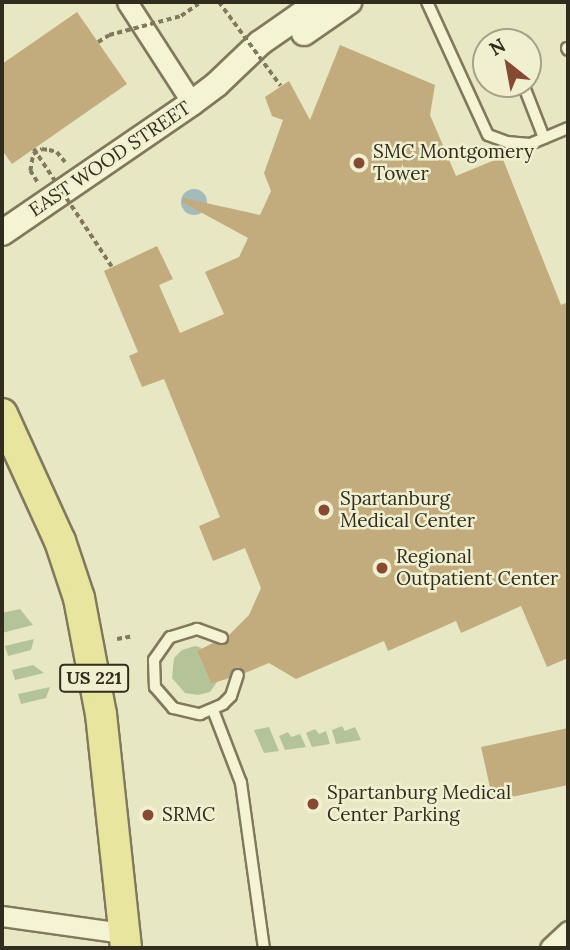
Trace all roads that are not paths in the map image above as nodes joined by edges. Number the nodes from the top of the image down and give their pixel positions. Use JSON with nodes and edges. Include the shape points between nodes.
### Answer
{"nodes":[{"id":1,"x":127,"y":2,"type":"edge"},
{"id":2,"x":319,"y":2,"type":"edge"},
{"id":3,"x":349,"y":2,"type":"edge"},
{"id":4,"x":427,"y":2,"type":"edge"},
{"id":5,"x":217,"y":85,"type":"junction"},
{"id":6,"x":528,"y":98,"type":"edge"},
{"id":7,"x":192,"y":103,"type":"junction"},
{"id":8,"x":568,"y":128,"type":"edge"},
{"id":9,"x":544,"y":138,"type":"junction"},
{"id":10,"x":2,"y":233,"type":"edge"},
{"id":11,"x":2,"y":414,"type":"edge"},
{"id":12,"x":222,"y":638,"type":"dead end"},
{"id":13,"x":238,"y":675,"type":"dead end"},
{"id":14,"x":214,"y":710,"type":"junction"},
{"id":15,"x":2,"y":916,"type":"edge"},
{"id":16,"x":568,"y":931,"type":"edge"},
{"id":17,"x":125,"y":941,"type":"edge"},
{"id":18,"x":264,"y":948,"type":"edge"},
{"id":19,"x":551,"y":948,"type":"edge"}],
"edges":[{"from":1,"to":7,"type":"street"},
{"from":2,"to":5,"type":"street","name":"EAST WOOD STREET","via":[[260,44]]},
{"from":3,"to":5,"type":"street","name":"EAST WOOD STREET","via":[[247,74]]},
{"from":4,"to":9,"type":"lane","via":[[488,135],[530,144]]},
{"from":5,"to":7,"type":"street","name":"EAST WOOD STREET"},
{"from":6,"to":9,"type":"lane"},
{"from":7,"to":10,"type":"street","name":"EAST WOOD STREET"},
{"from":8,"to":9,"type":"lane"},
{"from":11,"to":17,"type":"main road","number":"US 221","via":[[60,541],[79,598],[101,714]]},
{"from":12,"to":14,"type":"lane","via":[[197,629],[170,637],[160,647],[152,673],[162,699],[173,708],[186,713]]},
{"from":13,"to":14,"type":"lane","via":[[231,696]]},
{"from":14,"to":18,"type":"lane","via":[[241,783]]},
{"from":15,"to":17,"type":"street"},
{"from":16,"to":19,"type":"street"}]}
